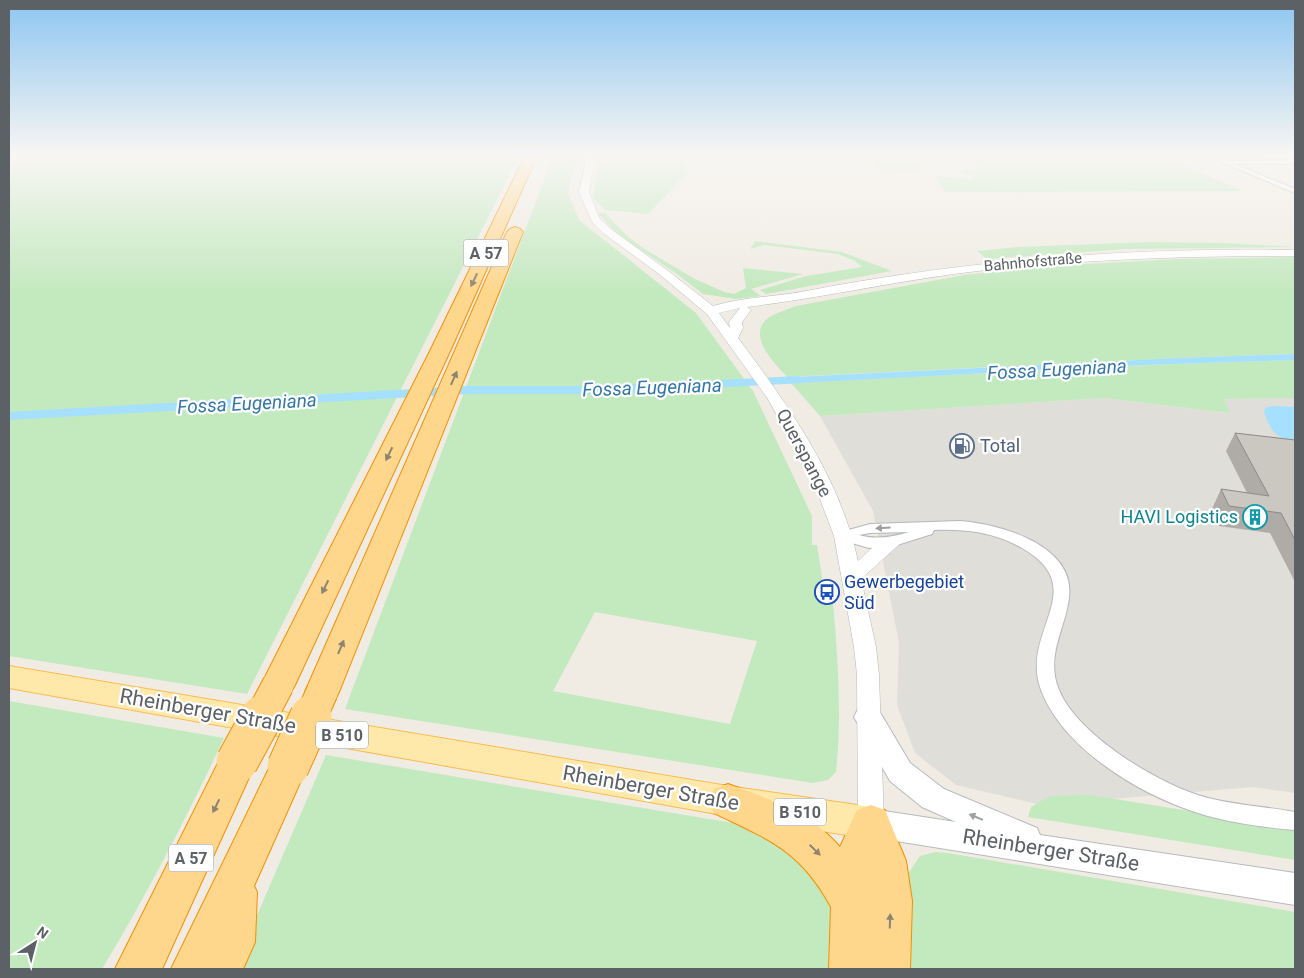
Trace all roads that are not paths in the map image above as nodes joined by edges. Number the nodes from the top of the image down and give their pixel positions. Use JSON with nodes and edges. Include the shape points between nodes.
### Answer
{"nodes":[{"id":1,"x":510,"y":202,"type":"edge"},
{"id":2,"x":586,"y":202,"type":"edge"},
{"id":3,"x":520,"y":220,"type":"dead end"},
{"id":4,"x":1295,"y":252,"type":"edge"},
{"id":5,"x":774,"y":301,"type":"junction"},
{"id":6,"x":745,"y":310,"type":"junction"},
{"id":7,"x":711,"y":311,"type":"junction"},
{"id":8,"x":732,"y":337,"type":"junction"},
{"id":9,"x":425,"y":410,"type":"junction"},
{"id":10,"x":949,"y":525,"type":"junction"},
{"id":11,"x":843,"y":536,"type":"junction"},
{"id":12,"x":894,"y":541,"type":"junction"},
{"id":13,"x":851,"y":577,"type":"junction"},
{"id":14,"x":9,"y":678,"type":"edge"},
{"id":15,"x":868,"y":716,"type":"junction"},
{"id":16,"x":728,"y":802,"type":"junction"},
{"id":17,"x":1295,"y":821,"type":"edge"},
{"id":18,"x":871,"y":823,"type":"junction"},
{"id":19,"x":1053,"y":850,"type":"junction"},
{"id":20,"x":236,"y":879,"type":"junction"},
{"id":21,"x":1295,"y":889,"type":"edge"},
{"id":22,"x":853,"y":905,"type":"junction"},
{"id":23,"x":137,"y":964,"type":"edge"},
{"id":24,"x":194,"y":969,"type":"edge"},
{"id":25,"x":220,"y":969,"type":"edge"},
{"id":26,"x":852,"y":969,"type":"edge"},
{"id":27,"x":887,"y":969,"type":"edge"}],
"edges":[{"from":1,"to":9,"type":"highway","number":"A 57","one_way":true,"via":[[441,349]]},
{"from":2,"to":7,"type":"street","name":"Querspange","via":[[596,220],[607,231]]},
{"from":9,"to":3,"type":"highway","number":"A 57","one_way":true,"via":[[468,346]]},
{"from":4,"to":5,"type":"street","name":"Bahnhofstraße","via":[[1170,253],[1026,262],[910,276]]},
{"from":5,"to":6,"type":"street","name":"Bahnhofstraße"},
{"from":5,"to":7,"type":"street","name":"Bahnhofstraße"},
{"from":6,"to":7,"type":"street","name":"Bahnhofstraße"},
{"from":6,"to":8,"type":"street","via":[[736,322],[737,328]]},
{"from":7,"to":8,"type":"street","name":"Querspange"},
{"from":8,"to":11,"type":"street","name":"Querspange","via":[[775,398],[823,483]]},
{"from":20,"to":9,"type":"highway","number":"A 57","one_way":true,"bridge":true,"via":[[322,692]]},
{"from":9,"to":23,"type":"highway","number":"A 57","one_way":true,"bridge":true,"via":[[237,762]]},
{"from":10,"to":11,"type":"street","one_way":true,"via":[[862,529]]},
{"from":10,"to":12,"type":"street"},
{"from":10,"to":17,"type":"street","via":[[977,526],[1008,536],[1040,553],[1058,572],[1061,597],[1046,647],[1045,670],[1057,704],[1090,744],[1128,772],[1165,792],[1200,805]]},
{"from":11,"to":12,"type":"street","via":[[869,543]]},
{"from":11,"to":13,"type":"street","name":"Querspange"},
{"from":12,"to":13,"type":"street"},
{"from":13,"to":15,"type":"street","name":"Querspange","via":[[865,647]]},
{"from":14,"to":16,"type":"main road","name":"Rheinberger Straße","number":"B 510"},
{"from":15,"to":18,"type":"street","name":"Querspange"},
{"from":19,"to":15,"type":"main road","one_way":true,"via":[[933,798],[900,772]]},
{"from":16,"to":18,"type":"main road","name":"Rheinberger Straße","number":"B 510"},
{"from":16,"to":22,"type":"highway","one_way":true,"via":[[793,831],[816,850],[839,877]]},
{"from":18,"to":19,"type":"main road","name":"Rheinberger Straße"},
{"from":18,"to":22,"type":"highway","via":[[857,857]]},
{"from":27,"to":18,"type":"highway","one_way":true,"via":[[890,901],[885,861]]},
{"from":19,"to":21,"type":"main road","name":"Rheinberger Straße"},
{"from":20,"to":24,"type":"highway","number":"A 57"},
{"from":20,"to":25,"type":"highway","via":[[232,942]]},
{"from":22,"to":26,"type":"highway"}]}
